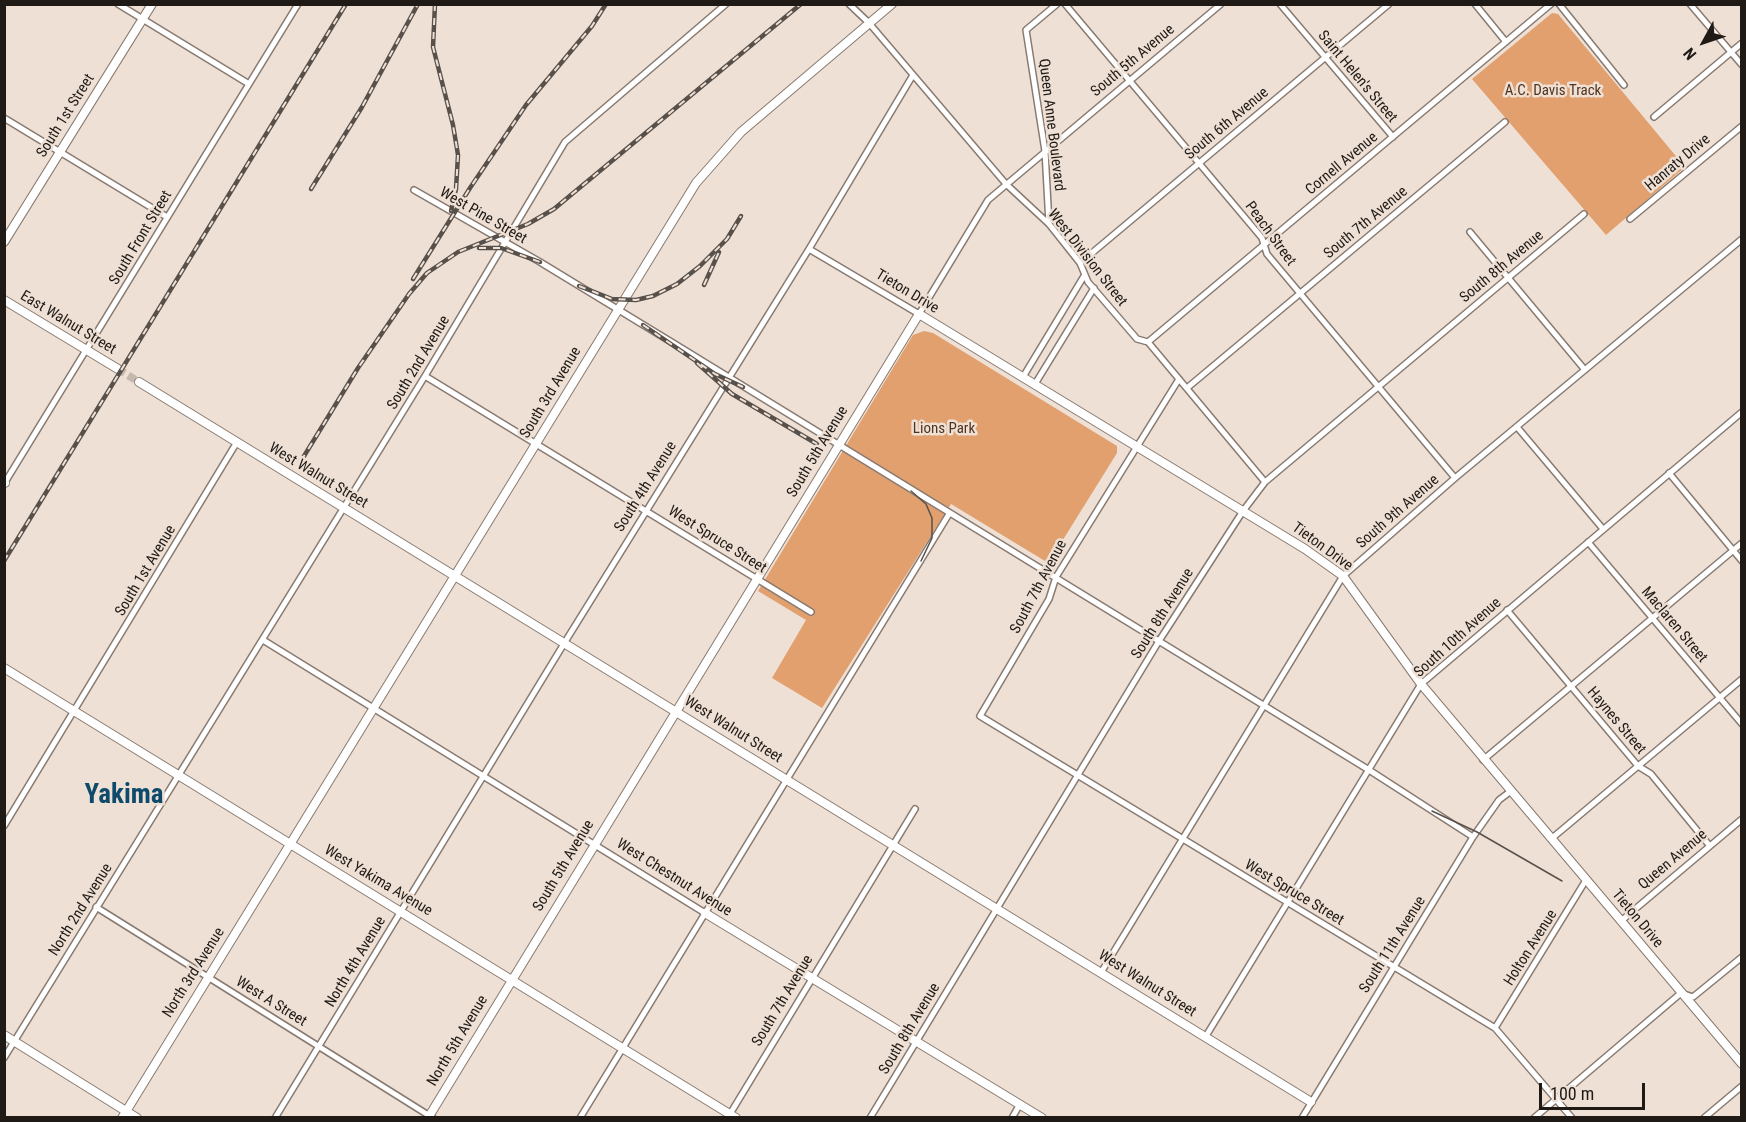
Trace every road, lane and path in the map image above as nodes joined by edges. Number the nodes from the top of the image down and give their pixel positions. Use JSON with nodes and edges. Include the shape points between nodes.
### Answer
{"nodes":[{"id":1,"x":118,"y":4,"type":"edge"},
{"id":2,"x":152,"y":4,"type":"edge"},
{"id":3,"x":298,"y":4,"type":"edge"},
{"id":4,"x":726,"y":4,"type":"edge"},
{"id":5,"x":849,"y":4,"type":"edge"},
{"id":6,"x":892,"y":4,"type":"edge"},
{"id":7,"x":1057,"y":4,"type":"edge"},
{"id":8,"x":1065,"y":4,"type":"edge"},
{"id":9,"x":1221,"y":4,"type":"edge"},
{"id":10,"x":1280,"y":4,"type":"edge"},
{"id":11,"x":1389,"y":4,"type":"edge"},
{"id":12,"x":1475,"y":4,"type":"edge"},
{"id":13,"x":1551,"y":4,"type":"edge"},
{"id":14,"x":1559,"y":4,"type":"edge"},
{"id":15,"x":1690,"y":4,"type":"edge"},
{"id":16,"x":142,"y":19,"type":"junction"},
{"id":17,"x":869,"y":23,"type":"junction"},
{"id":18,"x":1506,"y":42,"type":"junction"},
{"id":19,"x":1742,"y":43,"type":"edge"},
{"id":20,"x":1730,"y":52,"type":"junction"},
{"id":21,"x":1326,"y":58,"type":"junction"},
{"id":22,"x":1742,"y":65,"type":"edge"},
{"id":23,"x":913,"y":75,"type":"junction"},
{"id":24,"x":1130,"y":82,"type":"junction"},
{"id":25,"x":249,"y":84,"type":"junction"},
{"id":26,"x":1624,"y":85,"type":"dead end"},
{"id":27,"x":1654,"y":117,"type":"dead end"},
{"id":28,"x":4,"y":118,"type":"edge"},
{"id":29,"x":1505,"y":122,"type":"dead end"},
{"id":30,"x":1742,"y":126,"type":"edge"},
{"id":31,"x":1393,"y":137,"type":"junction"},
{"id":32,"x":60,"y":151,"type":"junction"},
{"id":33,"x":1045,"y":152,"type":"junction"},
{"id":34,"x":1199,"y":163,"type":"junction"},
{"id":35,"x":1006,"y":184,"type":"junction"},
{"id":36,"x":414,"y":190,"type":"dead end"},
{"id":37,"x":1584,"y":214,"type":"dead end"},
{"id":38,"x":167,"y":217,"type":"junction"},
{"id":39,"x":1630,"y":219,"type":"dead end"},
{"id":40,"x":1049,"y":224,"type":"junction"},
{"id":41,"x":1470,"y":232,"type":"dead end"},
{"id":42,"x":1742,"y":239,"type":"edge"},
{"id":43,"x":4,"y":242,"type":"edge"},
{"id":44,"x":505,"y":242,"type":"junction"},
{"id":45,"x":1263,"y":246,"type":"junction"},
{"id":46,"x":809,"y":249,"type":"junction"},
{"id":47,"x":1080,"y":263,"type":"junction"},
{"id":48,"x":1084,"y":276,"type":"junction"},
{"id":49,"x":1508,"y":278,"type":"junction"},
{"id":50,"x":1094,"y":288,"type":"junction"},
{"id":51,"x":1300,"y":293,"type":"junction"},
{"id":52,"x":4,"y":300,"type":"edge"},
{"id":53,"x":618,"y":310,"type":"junction"},
{"id":54,"x":919,"y":314,"type":"junction"},
{"id":55,"x":1148,"y":342,"type":"junction"},
{"id":56,"x":87,"y":350,"type":"junction"},
{"id":57,"x":118,"y":369,"type":"tunnel mouth"},
{"id":58,"x":1585,"y":370,"type":"junction"},
{"id":59,"x":425,"y":376,"type":"junction"},
{"id":60,"x":1023,"y":377,"type":"junction"},
{"id":61,"x":728,"y":378,"type":"junction"},
{"id":62,"x":1179,"y":379,"type":"junction"},
{"id":63,"x":139,"y":382,"type":"tunnel mouth"},
{"id":64,"x":1035,"y":384,"type":"junction"},
{"id":65,"x":1379,"y":386,"type":"junction"},
{"id":66,"x":1186,"y":388,"type":"junction"},
{"id":67,"x":1742,"y":412,"type":"edge"},
{"id":68,"x":1517,"y":427,"type":"junction"},
{"id":69,"x":237,"y":442,"type":"junction"},
{"id":70,"x":536,"y":444,"type":"junction"},
{"id":71,"x":838,"y":445,"type":"junction"},
{"id":72,"x":1136,"y":446,"type":"junction"},
{"id":73,"x":1669,"y":473,"type":"junction"},
{"id":74,"x":1455,"y":478,"type":"junction"},
{"id":75,"x":1264,"y":482,"type":"junction"},
{"id":76,"x":5,"y":483,"type":"edge"},
{"id":77,"x":344,"y":507,"type":"junction"},
{"id":78,"x":646,"y":510,"type":"junction"},
{"id":79,"x":1243,"y":511,"type":"junction"},
{"id":80,"x":949,"y":514,"type":"junction"},
{"id":81,"x":1603,"y":529,"type":"junction"},
{"id":82,"x":1588,"y":542,"type":"junction"},
{"id":83,"x":1742,"y":543,"type":"edge"},
{"id":84,"x":1733,"y":550,"type":"junction"},
{"id":85,"x":1742,"y":561,"type":"edge"},
{"id":86,"x":1343,"y":576,"type":"junction"},
{"id":87,"x":454,"y":577,"type":"junction"},
{"id":88,"x":1056,"y":578,"type":"junction"},
{"id":89,"x":756,"y":579,"type":"junction"},
{"id":90,"x":1507,"y":610,"type":"junction"},
{"id":91,"x":811,"y":612,"type":"dead end"},
{"id":92,"x":1652,"y":619,"type":"junction"},
{"id":93,"x":263,"y":640,"type":"junction"},
{"id":94,"x":1160,"y":641,"type":"junction"},
{"id":95,"x":565,"y":642,"type":"junction"},
{"id":96,"x":4,"y":668,"type":"edge"},
{"id":97,"x":1742,"y":679,"type":"edge"},
{"id":98,"x":1421,"y":684,"type":"junction"},
{"id":99,"x":1571,"y":686,"type":"junction"},
{"id":100,"x":1719,"y":698,"type":"junction"},
{"id":101,"x":1265,"y":706,"type":"junction"},
{"id":102,"x":372,"y":707,"type":"junction"},
{"id":103,"x":675,"y":710,"type":"junction"},
{"id":104,"x":75,"y":711,"type":"junction"},
{"id":105,"x":980,"y":717,"type":"joint"},
{"id":106,"x":1742,"y":724,"type":"edge"},
{"id":107,"x":1484,"y":760,"type":"junction"},
{"id":108,"x":1638,"y":766,"type":"junction"},
{"id":109,"x":1369,"y":770,"type":"junction"},
{"id":110,"x":179,"y":776,"type":"junction"},
{"id":111,"x":1078,"y":776,"type":"junction"},
{"id":112,"x":484,"y":777,"type":"junction"},
{"id":113,"x":786,"y":780,"type":"junction"},
{"id":114,"x":1511,"y":791,"type":"junction"},
{"id":115,"x":915,"y":809,"type":"dead end"},
{"id":116,"x":1742,"y":819,"type":"edge"},
{"id":117,"x":4,"y":826,"type":"edge"},
{"id":118,"x":1473,"y":837,"type":"junction"},
{"id":119,"x":1183,"y":839,"type":"junction"},
{"id":120,"x":1551,"y":839,"type":"junction"},
{"id":121,"x":291,"y":844,"type":"junction"},
{"id":122,"x":593,"y":844,"type":"junction"},
{"id":123,"x":893,"y":845,"type":"junction"},
{"id":124,"x":1709,"y":845,"type":"junction"},
{"id":125,"x":1586,"y":880,"type":"junction"},
{"id":126,"x":1287,"y":904,"type":"junction"},
{"id":127,"x":96,"y":908,"type":"junction"},
{"id":128,"x":998,"y":908,"type":"junction"},
{"id":129,"x":401,"y":911,"type":"junction"},
{"id":130,"x":705,"y":913,"type":"junction"},
{"id":131,"x":1620,"y":921,"type":"junction"},
{"id":132,"x":1742,"y":957,"type":"edge"},
{"id":133,"x":1394,"y":968,"type":"junction"},
{"id":134,"x":1102,"y":971,"type":"junction"},
{"id":135,"x":207,"y":977,"type":"junction"},
{"id":136,"x":812,"y":977,"type":"junction"},
{"id":137,"x":512,"y":978,"type":"junction"},
{"id":138,"x":1681,"y":993,"type":"junction"},
{"id":139,"x":1495,"y":1028,"type":"junction"},
{"id":140,"x":4,"y":1035,"type":"edge"},
{"id":141,"x":1206,"y":1036,"type":"junction"},
{"id":142,"x":15,"y":1041,"type":"junction"},
{"id":143,"x":916,"y":1042,"type":"junction"},
{"id":144,"x":319,"y":1047,"type":"junction"},
{"id":145,"x":623,"y":1047,"type":"junction"},
{"id":146,"x":4,"y":1058,"type":"edge"},
{"id":147,"x":1742,"y":1064,"type":"edge"},
{"id":148,"x":1742,"y":1086,"type":"edge"},
{"id":149,"x":1557,"y":1098,"type":"junction"},
{"id":150,"x":1311,"y":1102,"type":"junction"},
{"id":151,"x":1020,"y":1104,"type":"junction"},
{"id":152,"x":124,"y":1114,"type":"edge"},
{"id":153,"x":731,"y":1116,"type":"edge"},
{"id":154,"x":430,"y":1117,"type":"edge"},
{"id":155,"x":137,"y":1118,"type":"edge"},
{"id":156,"x":276,"y":1118,"type":"edge"},
{"id":157,"x":580,"y":1118,"type":"edge"},
{"id":158,"x":870,"y":1118,"type":"edge"},
{"id":159,"x":1012,"y":1118,"type":"edge"},
{"id":160,"x":1042,"y":1118,"type":"edge"},
{"id":161,"x":1302,"y":1118,"type":"edge"},
{"id":162,"x":1534,"y":1118,"type":"edge"},
{"id":163,"x":1572,"y":1118,"type":"edge"},
{"id":164,"x":1704,"y":1118,"type":"edge"}],
"edges":[{"from":1,"to":16,"type":"street"},
{"from":2,"to":16,"type":"main road","name":"South 1st Street"},
{"from":3,"to":25,"type":"street","name":"South Front Street"},
{"from":4,"to":44,"type":"street","name":"South 2nd Avenue","via":[[570,135]]},
{"from":5,"to":17,"type":"street","name":"West Division Street"},
{"from":6,"to":17,"type":"main road","name":"South 3rd Avenue"},
{"from":7,"to":33,"type":"street","name":"Queen Anne Boulevard","via":[[1026,30]]},
{"from":8,"to":24,"type":"street","name":"Peach Street"},
{"from":9,"to":24,"type":"street","name":"South 5th Avenue"},
{"from":10,"to":21,"type":"street","name":"Saint Helen's Street"},
{"from":11,"to":21,"type":"street","name":"South 6th Avenue"},
{"from":12,"to":18,"type":"street"},
{"from":13,"to":18,"type":"street","name":"Cornell Avenue"},
{"from":14,"to":26,"type":"street"},
{"from":15,"to":20,"type":"street"},
{"from":16,"to":25,"type":"street"},
{"from":16,"to":32,"type":"main road","name":"South 1st Street"},
{"from":17,"to":23,"type":"street","name":"West Division Street"},
{"from":17,"to":53,"type":"main road","name":"South 3rd Avenue","via":[[741,132],[719,156],[696,183]]},
{"from":18,"to":31,"type":"street","name":"Cornell Avenue"},
{"from":19,"to":20,"type":"street"},
{"from":20,"to":22,"type":"street"},
{"from":20,"to":27,"type":"street"},
{"from":21,"to":31,"type":"street","name":"Saint Helen's Street"},
{"from":21,"to":34,"type":"street","name":"South 6th Avenue"},
{"from":23,"to":35,"type":"street","name":"West Division Street"},
{"from":23,"to":46,"type":"street","name":"South 4th Avenue"},
{"from":24,"to":33,"type":"street","name":"South 5th Avenue"},
{"from":24,"to":34,"type":"street","name":"Peach Street"},
{"from":25,"to":38,"type":"street","name":"South Front Street"},
{"from":28,"to":32,"type":"street"},
{"from":29,"to":51,"type":"street","name":"South 7th Avenue"},
{"from":30,"to":39,"type":"street","name":"Hanraty Drive"},
{"from":31,"to":45,"type":"street","name":"Cornell Avenue"},
{"from":32,"to":38,"type":"street"},
{"from":32,"to":43,"type":"main road","name":"South 1st Street"},
{"from":33,"to":35,"type":"street","name":"South 5th Avenue"},
{"from":33,"to":40,"type":"street","name":"Queen Anne Boulevard"},
{"from":34,"to":45,"type":"street","name":"Peach Street","via":[[1262,238]]},
{"from":34,"to":47,"type":"street","name":"South 6th Avenue"},
{"from":35,"to":40,"type":"street","name":"West Division Street"},
{"from":35,"to":54,"type":"street","name":"South 5th Avenue","via":[[988,200]]},
{"from":36,"to":44,"type":"street","name":"West Pine Street"},
{"from":37,"to":49,"type":"street","name":"South 8th Avenue"},
{"from":38,"to":56,"type":"street","name":"South Front Street"},
{"from":40,"to":47,"type":"street","name":"West Division Street"},
{"from":41,"to":49,"type":"street"},
{"from":42,"to":58,"type":"street","name":"South 9th Avenue"},
{"from":44,"to":53,"type":"street","name":"West Pine Street"},
{"from":44,"to":59,"type":"street","name":"South 2nd Avenue"},
{"from":45,"to":51,"type":"street","name":"Peach Street"},
{"from":45,"to":55,"type":"street","name":"Cornell Avenue"},
{"from":46,"to":54,"type":"street","name":"Tieton Drive"},
{"from":46,"to":61,"type":"street","name":"South 4th Avenue"},
{"from":47,"to":48,"type":"street","name":"West Division Street"},
{"from":48,"to":50,"type":"street","name":"West Division Street"},
{"from":48,"to":60,"type":"street"},
{"from":49,"to":58,"type":"street"},
{"from":49,"to":65,"type":"street","name":"South 8th Avenue"},
{"from":50,"to":55,"type":"street","name":"West Division Street","via":[[1137,339]]},
{"from":50,"to":64,"type":"street"},
{"from":51,"to":65,"type":"street","name":"Peach Street"},
{"from":51,"to":66,"type":"street","name":"South 7th Avenue"},
{"from":52,"to":56,"type":"main road","name":"East Walnut Street"},
{"from":53,"to":61,"type":"street","name":"West Pine Street"},
{"from":53,"to":70,"type":"main road","name":"South 3rd Avenue"},
{"from":54,"to":60,"type":"main road","name":"Tieton Drive"},
{"from":54,"to":71,"type":"main road","name":"South 5th Avenue"},
{"from":55,"to":62,"type":"street","name":"West Division Street"},
{"from":56,"to":57,"type":"main road","name":"East Walnut Street"},
{"from":56,"to":76,"type":"street","name":"South Front Street"},
{"from":58,"to":68,"type":"street","name":"South 9th Avenue"},
{"from":59,"to":70,"type":"street","name":"West Spruce Street"},
{"from":59,"to":77,"type":"street","name":"South 2nd Avenue"},
{"from":60,"to":64,"type":"main road","name":"Tieton Drive"},
{"from":61,"to":71,"type":"street","name":"West Pine Street"},
{"from":61,"to":78,"type":"street","name":"South 4th Avenue"},
{"from":62,"to":66,"type":"street","name":"West Division Street"},
{"from":62,"to":72,"type":"street","name":"South 7th Avenue"},
{"from":63,"to":69,"type":"main road","name":"West Walnut Street"},
{"from":64,"to":72,"type":"main road","name":"Tieton Drive"},
{"from":65,"to":74,"type":"street","name":"Peach Street"},
{"from":65,"to":75,"type":"street","name":"South 8th Avenue"},
{"from":66,"to":75,"type":"street","name":"West Division Street"},
{"from":67,"to":73,"type":"street","name":"South 10th Avenue"},
{"from":68,"to":74,"type":"street","name":"South 9th Avenue"},
{"from":68,"to":81,"type":"street"},
{"from":69,"to":77,"type":"main road","name":"West Walnut Street"},
{"from":69,"to":104,"type":"street","name":"South 1st Avenue"},
{"from":70,"to":78,"type":"street","name":"West Spruce Street"},
{"from":70,"to":87,"type":"main road","name":"South 3rd Avenue"},
{"from":71,"to":80,"type":"street","name":"West Pine Street"},
{"from":71,"to":89,"type":"main road","name":"South 5th Avenue"},
{"from":72,"to":79,"type":"main road","name":"Tieton Drive"},
{"from":72,"to":88,"type":"street","name":"South 7th Avenue"},
{"from":73,"to":81,"type":"street","name":"South 10th Avenue"},
{"from":73,"to":84,"type":"street"},
{"from":74,"to":86,"type":"street","name":"South 9th Avenue"},
{"from":75,"to":79,"type":"street","name":"South 8th Avenue"},
{"from":77,"to":87,"type":"main road","name":"West Walnut Street"},
{"from":77,"to":93,"type":"street","name":"South 2nd Avenue"},
{"from":78,"to":89,"type":"street","name":"West Spruce Street"},
{"from":78,"to":95,"type":"street","name":"South 4th Avenue"},
{"from":79,"to":86,"type":"main road","name":"Tieton Drive"},
{"from":79,"to":94,"type":"street","name":"South 8th Avenue"},
{"from":80,"to":88,"type":"street","name":"West Pine Street"},
{"from":80,"to":113,"type":"street"},
{"from":81,"to":82,"type":"street","name":"South 10th Avenue"},
{"from":82,"to":90,"type":"street","name":"South 10th Avenue"},
{"from":82,"to":92,"type":"street","name":"Maclaren Street"},
{"from":83,"to":84,"type":"street"},
{"from":84,"to":85,"type":"street"},
{"from":84,"to":92,"type":"street"},
{"from":86,"to":98,"type":"main road","name":"Tieton Drive"},
{"from":86,"to":101,"type":"street","name":"South 9th Avenue"},
{"from":87,"to":95,"type":"main road","name":"West Walnut Street"},
{"from":87,"to":102,"type":"main road","name":"South 3rd Avenue"},
{"from":88,"to":94,"type":"street","name":"West Pine Street"},
{"from":88,"to":105,"type":"street","name":"South 7th Avenue","via":[[1049,599]]},
{"from":89,"to":91,"type":"street","name":"West Spruce Street"},
{"from":89,"to":103,"type":"main road","name":"South 5th Avenue"},
{"from":90,"to":98,"type":"street","name":"South 10th Avenue"},
{"from":90,"to":99,"type":"street","name":"Haynes Street"},
{"from":92,"to":99,"type":"street"},
{"from":92,"to":100,"type":"street","name":"Maclaren Street"},
{"from":93,"to":102,"type":"street","name":"West Chestnut Avenue"},
{"from":93,"to":110,"type":"street","name":"South 2nd Avenue"},
{"from":94,"to":101,"type":"street","name":"West Pine Street"},
{"from":94,"to":111,"type":"street","name":"South 8th Avenue"},
{"from":95,"to":103,"type":"main road","name":"West Walnut Street"},
{"from":95,"to":112,"type":"street","name":"South 4th Avenue"},
{"from":96,"to":104,"type":"main road","name":"West Yakima Avenue"},
{"from":97,"to":100,"type":"street"},
{"from":98,"to":107,"type":"main road","name":"Tieton Drive"},
{"from":98,"to":109,"type":"street","name":"South 10th Avenue"},
{"from":99,"to":107,"type":"street"},
{"from":99,"to":108,"type":"street","name":"Haynes Street"},
{"from":100,"to":106,"type":"street","name":"Maclaren Street"},
{"from":100,"to":108,"type":"street"},
{"from":101,"to":109,"type":"street","name":"West Pine Street"},
{"from":101,"to":119,"type":"street","name":"South 9th Avenue"},
{"from":102,"to":112,"type":"street","name":"West Chestnut Avenue"},
{"from":102,"to":121,"type":"main road","name":"South 3rd Avenue"},
{"from":103,"to":113,"type":"main road","name":"West Walnut Street"},
{"from":103,"to":122,"type":"main road","name":"South 5th Avenue"},
{"from":104,"to":110,"type":"main road","name":"West Yakima Avenue"},
{"from":104,"to":117,"type":"street","name":"South 1st Avenue"},
{"from":105,"to":111,"type":"street","name":"West Spruce Street"},
{"from":107,"to":114,"type":"main road","name":"Tieton Drive"},
{"from":108,"to":120,"type":"street"},
{"from":108,"to":124,"type":"street","name":"Haynes Street","via":[[1651,774]]},
{"from":109,"to":118,"type":"street","name":"West Pine Street"},
{"from":109,"to":126,"type":"street","name":"South 10th Avenue"},
{"from":110,"to":121,"type":"main road","name":"West Yakima Avenue"},
{"from":110,"to":127,"type":"street","name":"North 2nd Avenue"},
{"from":111,"to":119,"type":"street","name":"West Spruce Street"},
{"from":111,"to":128,"type":"street","name":"South 8th Avenue"},
{"from":112,"to":122,"type":"street","name":"West Chestnut Avenue"},
{"from":112,"to":129,"type":"street","name":"South 4th Avenue"},
{"from":113,"to":123,"type":"main road","name":"West Walnut Street"},
{"from":113,"to":130,"type":"street"},
{"from":114,"to":118,"type":"street","name":"South 11th Avenue","via":[[1499,800]]},
{"from":114,"to":120,"type":"main road","name":"Tieton Drive"},
{"from":115,"to":123,"type":"street","name":"South 7th Avenue"},
{"from":116,"to":124,"type":"street","name":"Queen Avenue"},
{"from":118,"to":133,"type":"street","name":"South 11th Avenue"},
{"from":119,"to":126,"type":"street","name":"West Spruce Street"},
{"from":119,"to":134,"type":"street","name":"South 9th Avenue"},
{"from":120,"to":125,"type":"main road","name":"Tieton Drive"},
{"from":121,"to":129,"type":"main road","name":"West Yakima Avenue"},
{"from":121,"to":135,"type":"main road","name":"North 3rd Avenue"},
{"from":122,"to":130,"type":"street","name":"West Chestnut Avenue"},
{"from":122,"to":137,"type":"main road","name":"South 5th Avenue"},
{"from":123,"to":128,"type":"main road","name":"West Walnut Street"},
{"from":123,"to":136,"type":"street","name":"South 7th Avenue"},
{"from":124,"to":131,"type":"street","name":"Queen Avenue"},
{"from":125,"to":131,"type":"main road","name":"Tieton Drive"},
{"from":125,"to":139,"type":"street","name":"Holton Avenue"},
{"from":126,"to":133,"type":"street","name":"West Spruce Street"},
{"from":126,"to":141,"type":"street","name":"South 10th Avenue"},
{"from":127,"to":135,"type":"street","name":"West A Street"},
{"from":127,"to":142,"type":"street","name":"North 2nd Avenue"},
{"from":128,"to":134,"type":"main road","name":"West Walnut Street"},
{"from":128,"to":143,"type":"street","name":"South 8th Avenue"},
{"from":129,"to":137,"type":"main road","name":"West Yakima Avenue"},
{"from":129,"to":144,"type":"street","name":"North 4th Avenue"},
{"from":130,"to":136,"type":"main road","name":"West Chestnut Avenue"},
{"from":130,"to":145,"type":"street"},
{"from":131,"to":138,"type":"main road","name":"Tieton Drive"},
{"from":132,"to":138,"type":"street","via":[[1694,997]]},
{"from":133,"to":139,"type":"street","name":"West Spruce Street"},
{"from":133,"to":150,"type":"street","name":"South 11th Avenue"},
{"from":134,"to":141,"type":"main road","name":"West Walnut Street"},
{"from":135,"to":144,"type":"street","name":"West A Street"},
{"from":135,"to":152,"type":"main road","name":"North 3rd Avenue"},
{"from":136,"to":143,"type":"main road","name":"West Chestnut Avenue"},
{"from":136,"to":153,"type":"street","name":"South 7th Avenue"},
{"from":137,"to":145,"type":"main road","name":"West Yakima Avenue"},
{"from":137,"to":154,"type":"main road","name":"North 5th Avenue"},
{"from":138,"to":147,"type":"main road","name":"Tieton Drive"},
{"from":138,"to":149,"type":"street"},
{"from":139,"to":149,"type":"street","name":"West Spruce Street"},
{"from":140,"to":142,"type":"main road"},
{"from":141,"to":150,"type":"main road","name":"West Walnut Street"},
{"from":142,"to":146,"type":"street","name":"North 2nd Avenue"},
{"from":142,"to":152,"type":"main road"},
{"from":143,"to":151,"type":"main road","name":"West Chestnut Avenue"},
{"from":143,"to":158,"type":"street","name":"South 8th Avenue"},
{"from":144,"to":154,"type":"street","name":"West A Street"},
{"from":144,"to":156,"type":"street","name":"North 4th Avenue"},
{"from":145,"to":153,"type":"main road","name":"West Yakima Avenue"},
{"from":145,"to":157,"type":"street"},
{"from":148,"to":164,"type":"street"},
{"from":149,"to":162,"type":"street"},
{"from":149,"to":163,"type":"street","name":"West Spruce Street"},
{"from":150,"to":161,"type":"street","name":"South 11th Avenue"},
{"from":151,"to":159,"type":"street"},
{"from":151,"to":160,"type":"main road","name":"West Chestnut Avenue"},
{"from":152,"to":155,"type":"main road"}]}
